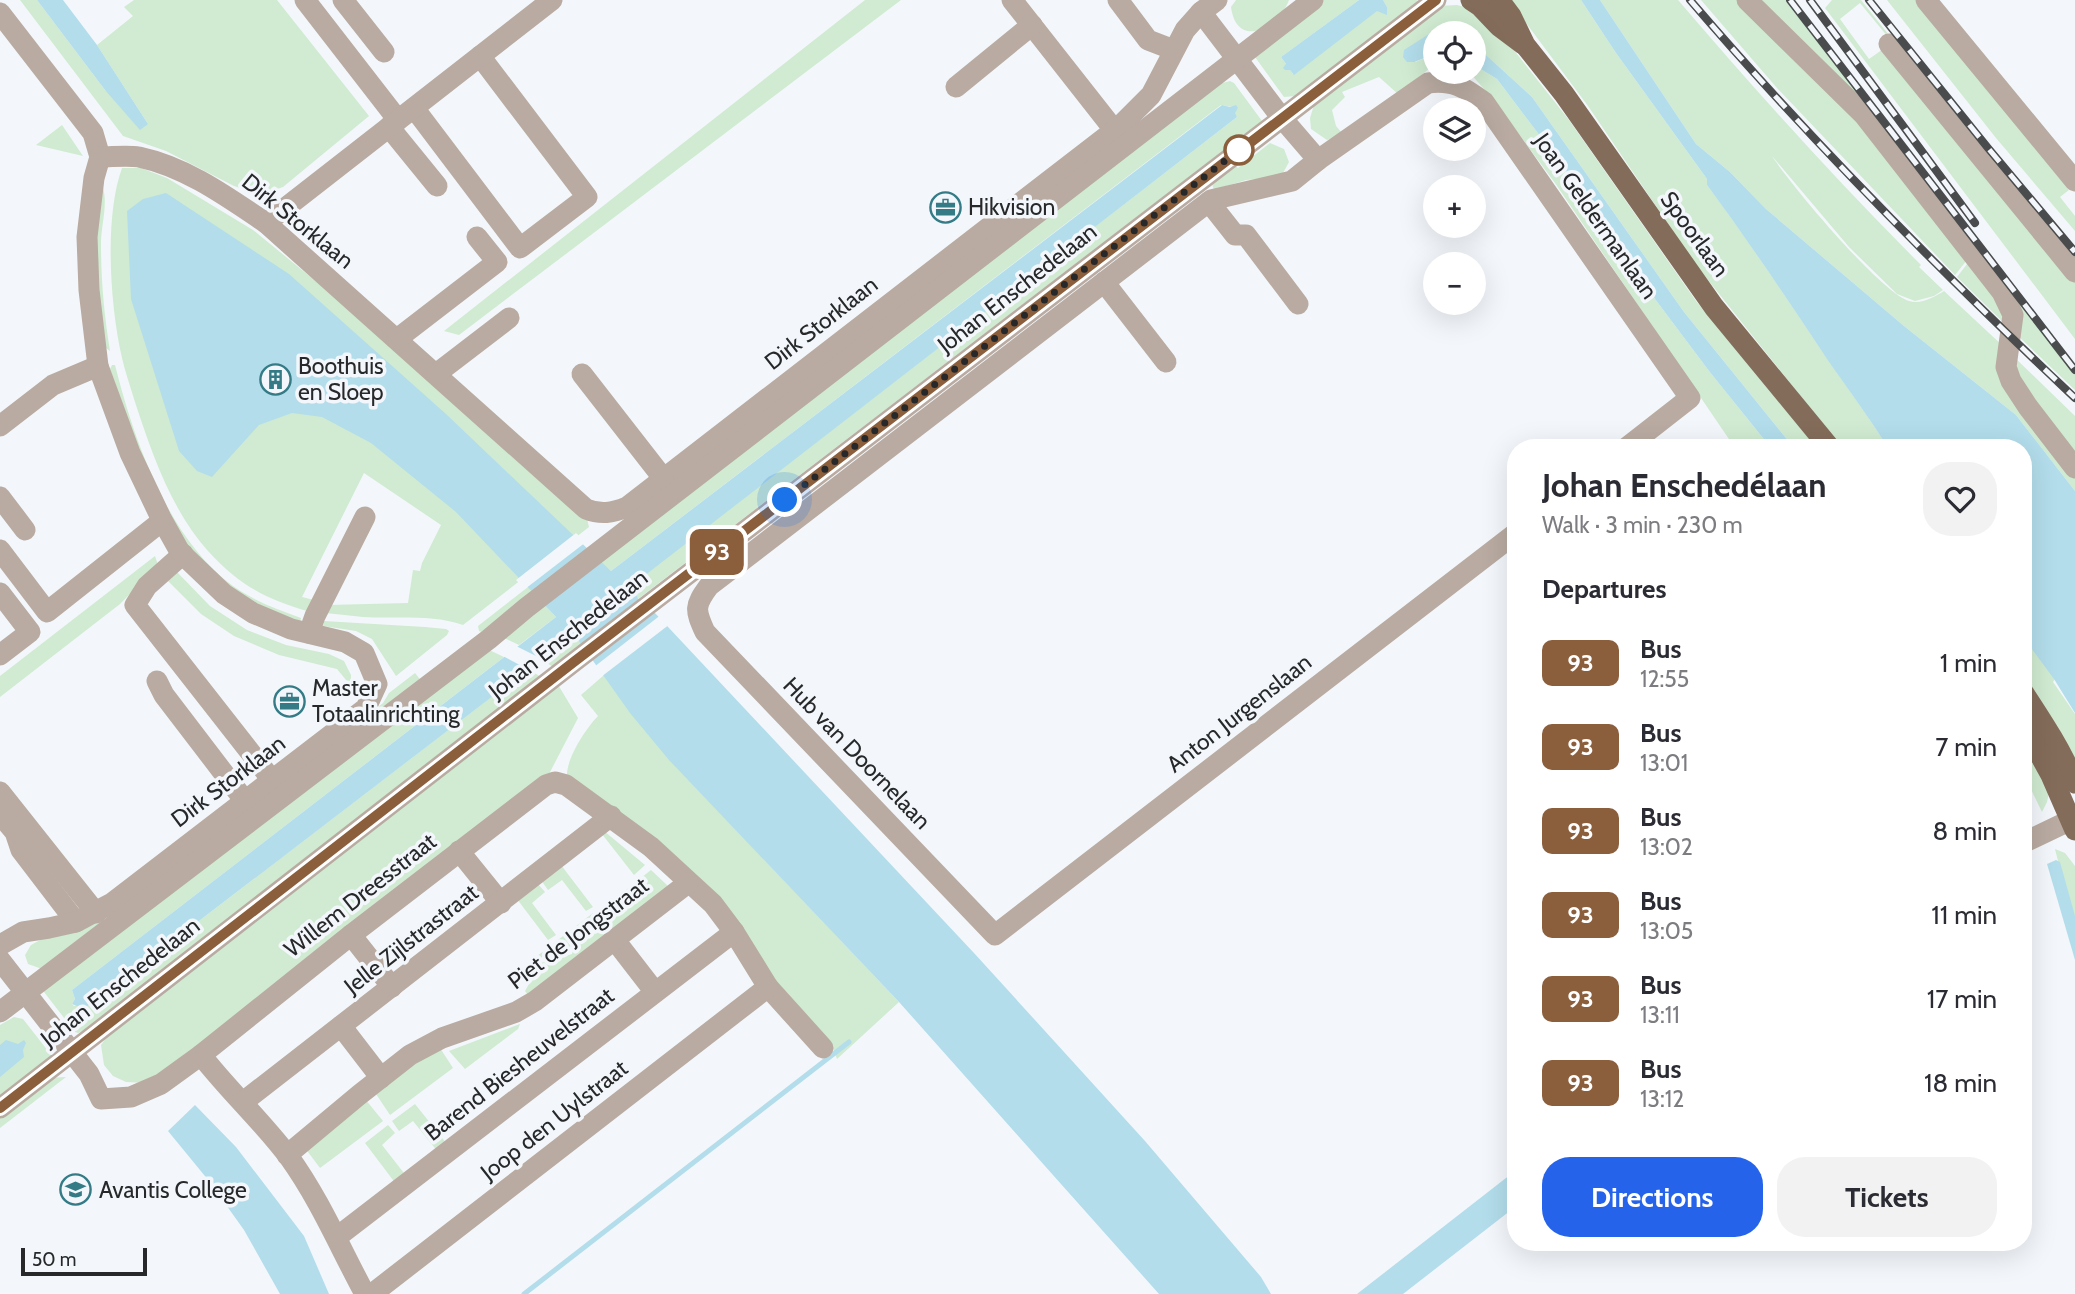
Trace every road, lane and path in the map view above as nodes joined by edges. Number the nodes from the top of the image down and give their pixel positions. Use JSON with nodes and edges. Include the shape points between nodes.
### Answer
{"nodes":[{"id":1,"x":305,"y":0,"type":"edge"},
{"id":2,"x":343,"y":0,"type":"edge"},
{"id":3,"x":552,"y":0,"type":"edge"},
{"id":4,"x":1012,"y":0,"type":"edge"},
{"id":5,"x":1118,"y":0,"type":"edge"},
{"id":6,"x":1313,"y":0,"type":"edge"},
{"id":7,"x":1436,"y":0,"type":"edge"},
{"id":8,"x":1471,"y":0,"type":"edge"},
{"id":9,"x":1499,"y":0,"type":"edge"},
{"id":10,"x":1748,"y":0,"type":"edge"},
{"id":11,"x":1926,"y":0,"type":"edge"},
{"id":12,"x":1209,"y":6,"type":"edge"},
{"id":13,"x":0,"y":13,"type":"edge"},
{"id":14,"x":1032,"y":25,"type":"junction"},
{"id":15,"x":1889,"y":44,"type":"dead end"},
{"id":16,"x":1525,"y":45,"type":"junction"},
{"id":17,"x":1174,"y":50,"type":"junction"},
{"id":18,"x":384,"y":52,"type":"dead end"},
{"id":19,"x":480,"y":56,"type":"junction"},
{"id":20,"x":1236,"y":59,"type":"junction"},
{"id":21,"x":956,"y":87,"type":"dead end"},
{"id":22,"x":1281,"y":117,"type":"junction"},
{"id":23,"x":400,"y":118,"type":"junction"},
{"id":24,"x":1115,"y":131,"type":"junction"},
{"id":25,"x":100,"y":156,"type":"junction"},
{"id":26,"x":1318,"y":160,"type":"junction"},
{"id":27,"x":2075,"y":181,"type":"edge"},
{"id":28,"x":437,"y":187,"type":"dead end"},
{"id":29,"x":1209,"y":202,"type":"junction"},
{"id":30,"x":266,"y":223,"type":"junction"},
{"id":31,"x":477,"y":237,"type":"dead end"},
{"id":32,"x":2075,"y":272,"type":"edge"},
{"id":33,"x":1104,"y":282,"type":"junction"},
{"id":34,"x":1298,"y":304,"type":"dead end"},
{"id":35,"x":509,"y":318,"type":"dead end"},
{"id":36,"x":397,"y":339,"type":"junction"},
{"id":37,"x":1166,"y":362,"type":"dead end"},
{"id":38,"x":98,"y":366,"type":"junction"},
{"id":39,"x":436,"y":374,"type":"junction"},
{"id":40,"x":582,"y":374,"type":"dead end"},
{"id":41,"x":0,"y":426,"type":"edge"},
{"id":42,"x":1638,"y":439,"type":"edge"},
{"id":43,"x":1823,"y":439,"type":"edge"},
{"id":44,"x":2075,"y":468,"type":"edge"},
{"id":45,"x":663,"y":478,"type":"junction"},
{"id":46,"x":0,"y":498,"type":"edge"},
{"id":47,"x":365,"y":517,"type":"dead end"},
{"id":48,"x":163,"y":521,"type":"junction"},
{"id":49,"x":25,"y":530,"type":"dead end"},
{"id":50,"x":1507,"y":540,"type":"edge"},
{"id":51,"x":0,"y":550,"type":"edge"},
{"id":52,"x":183,"y":554,"type":"junction"},
{"id":53,"x":0,"y":593,"type":"edge"},
{"id":54,"x":309,"y":633,"type":"junction"},
{"id":55,"x":0,"y":655,"type":"edge"},
{"id":56,"x":157,"y":681,"type":"dead end"},
{"id":57,"x":2032,"y":705,"type":"edge"},
{"id":58,"x":2032,"y":740,"type":"edge"},
{"id":59,"x":272,"y":780,"type":"junction"},
{"id":60,"x":2075,"y":783,"type":"edge"},
{"id":61,"x":0,"y":792,"type":"edge"},
{"id":62,"x":245,"y":801,"type":"junction"},
{"id":63,"x":0,"y":814,"type":"edge"},
{"id":64,"x":611,"y":816,"type":"junction"},
{"id":65,"x":2074,"y":823,"type":"edge"},
{"id":66,"x":2032,"y":839,"type":"edge"},
{"id":67,"x":459,"y":851,"type":"junction"},
{"id":68,"x":688,"y":883,"type":"junction"},
{"id":69,"x":501,"y":903,"type":"junction"},
{"id":70,"x":96,"y":913,"type":"junction"},
{"id":71,"x":76,"y":922,"type":"junction"},
{"id":72,"x":734,"y":932,"type":"junction"},
{"id":73,"x":351,"y":935,"type":"junction"},
{"id":74,"x":995,"y":935,"type":"joint"},
{"id":75,"x":614,"y":939,"type":"junction"},
{"id":76,"x":0,"y":946,"type":"edge"},
{"id":77,"x":0,"y":960,"type":"edge"},
{"id":78,"x":392,"y":987,"type":"junction"},
{"id":79,"x":768,"y":987,"type":"junction"},
{"id":80,"x":26,"y":992,"type":"junction"},
{"id":81,"x":655,"y":992,"type":"junction"},
{"id":82,"x":0,"y":1012,"type":"edge"},
{"id":83,"x":341,"y":1026,"type":"junction"},
{"id":84,"x":823,"y":1048,"type":"dead end"},
{"id":85,"x":72,"y":1052,"type":"junction"},
{"id":86,"x":201,"y":1055,"type":"junction"},
{"id":87,"x":381,"y":1078,"type":"junction"},
{"id":88,"x":243,"y":1102,"type":"junction"},
{"id":89,"x":0,"y":1108,"type":"edge"},
{"id":90,"x":287,"y":1155,"type":"junction"},
{"id":91,"x":337,"y":1237,"type":"junction"},
{"id":92,"x":365,"y":1294,"type":"edge"},
{"id":93,"x":372,"y":1294,"type":"edge"}],
"edges":[{"from":1,"to":23,"type":"street"},
{"from":2,"to":18,"type":"street"},
{"from":3,"to":19,"type":"street"},
{"from":4,"to":14,"type":"street"},
{"from":5,"to":17,"type":"street","via":[[1148,40]]},
{"from":6,"to":20,"type":"street","name":"Johan Enschedelaan"},
{"from":7,"to":22,"type":"street","name":"Johan Enschedelaan"},
{"from":8,"to":16,"type":"main road","name":"Spoorlaan"},
{"from":9,"to":16,"type":"main road","name":"Spoorlaan"},
{"from":10,"to":44,"type":"street","via":[[1864,115],[2003,292],[2013,315],[2006,368],[2011,381]]},
{"from":11,"to":27,"type":"street"},
{"from":12,"to":17,"type":"street","name":"Dirk Storklaan","via":[[1185,30]]},
{"from":12,"to":20,"type":"street"},
{"from":13,"to":25,"type":"street","via":[[93,134]]},
{"from":14,"to":21,"type":"street"},
{"from":14,"to":24,"type":"street"},
{"from":15,"to":32,"type":"street"},
{"from":16,"to":43,"type":"main road","name":"Spoorlaan","via":[[1714,307]]},
{"from":17,"to":24,"type":"street","name":"Dirk Storklaan","via":[[1151,95]]},
{"from":19,"to":23,"type":"street"},
{"from":19,"to":23,"type":"street","via":[[587,197],[520,248]]},
{"from":20,"to":22,"type":"street"},
{"from":20,"to":80,"type":"street","name":"Johan Enschedelaan"},
{"from":22,"to":26,"type":"street"},
{"from":22,"to":85,"type":"street","name":"Johan Enschedelaan"},
{"from":23,"to":28,"type":"street"},
{"from":23,"to":30,"type":"street"},
{"from":24,"to":45,"type":"street","name":"Dirk Storklaan"},
{"from":25,"to":30,"type":"street","name":"Dirk Storklaan","via":[[137,157],[181,170]]},
{"from":25,"to":38,"type":"street","name":"Dirk Storklaan","via":[[87,237]]},
{"from":26,"to":29,"type":"street","via":[[1292,181]]},
{"from":26,"to":42,"type":"street","name":"Joan Geldermanlaan","via":[[1428,83],[1443,81],[1464,87],[1484,102],[1690,398]]},
{"from":29,"to":33,"type":"street"},
{"from":29,"to":34,"type":"street","via":[[1235,235],[1246,235]]},
{"from":30,"to":36,"type":"street","name":"Dirk Storklaan"},
{"from":31,"to":36,"type":"street","via":[[497,262]]},
{"from":33,"to":37,"type":"street"},
{"from":33,"to":74,"type":"street","name":"Hub van Doornelaan","via":[[709,586],[698,600],[697,616],[705,632]]},
{"from":35,"to":39,"type":"street"},
{"from":36,"to":39,"type":"street","name":"Dirk Storklaan"},
{"from":38,"to":41,"type":"street","via":[[53,385]]},
{"from":38,"to":48,"type":"street","name":"Dirk Storklaan","via":[[130,453]]},
{"from":39,"to":45,"type":"street","name":"Dirk Storklaan","via":[[586,509],[602,514],[627,507]]},
{"from":40,"to":45,"type":"street"},
{"from":46,"to":49,"type":"street"},
{"from":47,"to":54,"type":"street"},
{"from":48,"to":51,"type":"street","via":[[47,612]]},
{"from":48,"to":52,"type":"street","name":"Dirk Storklaan"},
{"from":50,"to":74,"type":"street","name":"Anton Jurgenslaan"},
{"from":52,"to":54,"type":"street","name":"Dirk Storklaan","via":[[225,594],[253,613]]},
{"from":52,"to":59,"type":"street","via":[[147,586],[135,605]]},
{"from":53,"to":55,"type":"street","via":[[30,632]]},
{"from":54,"to":59,"type":"street","name":"Dirk Storklaan","via":[[345,642],[365,653],[377,684],[366,708]]},
{"from":56,"to":62,"type":"street"},
{"from":57,"to":60,"type":"main road"},
{"from":58,"to":65,"type":"main road"},
{"from":59,"to":62,"type":"street","name":"Dirk Storklaan"},
{"from":61,"to":70,"type":"street"},
{"from":62,"to":70,"type":"street","name":"Dirk Storklaan"},
{"from":63,"to":71,"type":"street","via":[[15,832],[21,850]]},
{"from":64,"to":67,"type":"street","name":"Willem Dreesstraat","via":[[555,782]]},
{"from":64,"to":68,"type":"street"},
{"from":64,"to":69,"type":"street","name":"Jelle Zijlstrastraat"},
{"from":65,"to":66,"type":"street"},
{"from":67,"to":69,"type":"street"},
{"from":67,"to":73,"type":"street","name":"Willem Dreesstraat"},
{"from":68,"to":72,"type":"street","via":[[713,904]]},
{"from":68,"to":75,"type":"street","name":"Piet de Jongstraat"},
{"from":69,"to":78,"type":"street","name":"Jelle Zijlstrastraat"},
{"from":70,"to":71,"type":"street","name":"Dirk Storklaan"},
{"from":71,"to":76,"type":"street","name":"Dirk Storklaan","via":[[23,932]]},
{"from":72,"to":79,"type":"street"},
{"from":72,"to":81,"type":"street","name":"Barend Biesheuvelstraat"},
{"from":73,"to":78,"type":"street"},
{"from":73,"to":86,"type":"street","name":"Willem Dreesstraat"},
{"from":75,"to":81,"type":"street"},
{"from":75,"to":87,"type":"street","name":"Piet de Jongstraat","via":[[535,1001],[441,1039]]},
{"from":77,"to":80,"type":"street"},
{"from":78,"to":83,"type":"street","name":"Jelle Zijlstrastraat"},
{"from":79,"to":84,"type":"street"},
{"from":79,"to":93,"type":"street","name":"Joop den Uylstraat"},
{"from":80,"to":82,"type":"street","name":"Johan Enschedelaan"},
{"from":80,"to":85,"type":"street"},
{"from":81,"to":91,"type":"street","name":"Barend Biesheuvelstraat"},
{"from":83,"to":87,"type":"street"},
{"from":83,"to":88,"type":"street","name":"Jelle Zijlstrastraat"},
{"from":85,"to":86,"type":"street","name":"Willem Dreesstraat","via":[[89,1074],[100,1100],[131,1097],[161,1084]]},
{"from":85,"to":89,"type":"street","name":"Johan Enschedelaan"},
{"from":86,"to":88,"type":"street"},
{"from":87,"to":90,"type":"street","name":"Piet de Jongstraat"},
{"from":88,"to":90,"type":"street"},
{"from":90,"to":91,"type":"street"},
{"from":91,"to":92,"type":"street"}]}
